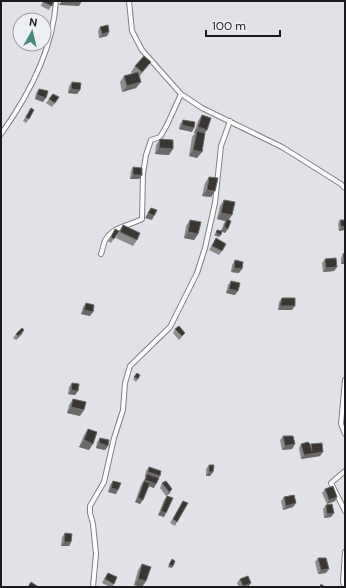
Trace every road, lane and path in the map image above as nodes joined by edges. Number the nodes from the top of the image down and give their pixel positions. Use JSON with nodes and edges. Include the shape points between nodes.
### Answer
{"nodes":[{"id":1,"x":56,"y":1,"type":"edge"},
{"id":2,"x":129,"y":1,"type":"edge"},
{"id":3,"x":181,"y":94,"type":"junction"},
{"id":4,"x":230,"y":121,"type":"junction"},
{"id":5,"x":1,"y":134,"type":"edge"},
{"id":6,"x":345,"y":188,"type":"edge"},
{"id":7,"x":101,"y":254,"type":"dead end"},
{"id":8,"x":345,"y":380,"type":"edge"},
{"id":9,"x":345,"y":434,"type":"edge"},
{"id":10,"x":345,"y":471,"type":"edge"},
{"id":11,"x":345,"y":511,"type":"edge"},
{"id":12,"x":345,"y":552,"type":"edge"},
{"id":13,"x":344,"y":570,"type":"edge"},
{"id":14,"x":93,"y":587,"type":"edge"},
{"id":15,"x":345,"y":587,"type":"edge"}],
"edges":[{"from":1,"to":5,"type":"street","via":[[48,48],[32,86]]},
{"from":2,"to":3,"type":"street","via":[[132,31],[142,50]]},
{"from":3,"to":4,"type":"street","via":[[202,108]]},
{"from":3,"to":7,"type":"street","via":[[167,126],[160,137],[151,140],[146,155],[142,219],[117,228],[105,239]]},
{"from":4,"to":6,"type":"street","via":[[282,147]]},
{"from":4,"to":14,"type":"street","via":[[221,146],[215,202],[197,273],[170,327],[130,366],[125,383],[123,410],[104,482],[90,506],[96,554]]},
{"from":8,"to":9,"type":"street","via":[[341,424]]},
{"from":10,"to":11,"type":"street","via":[[331,483]]},
{"from":12,"to":13,"type":"street"},
{"from":13,"to":15,"type":"street"}]}
